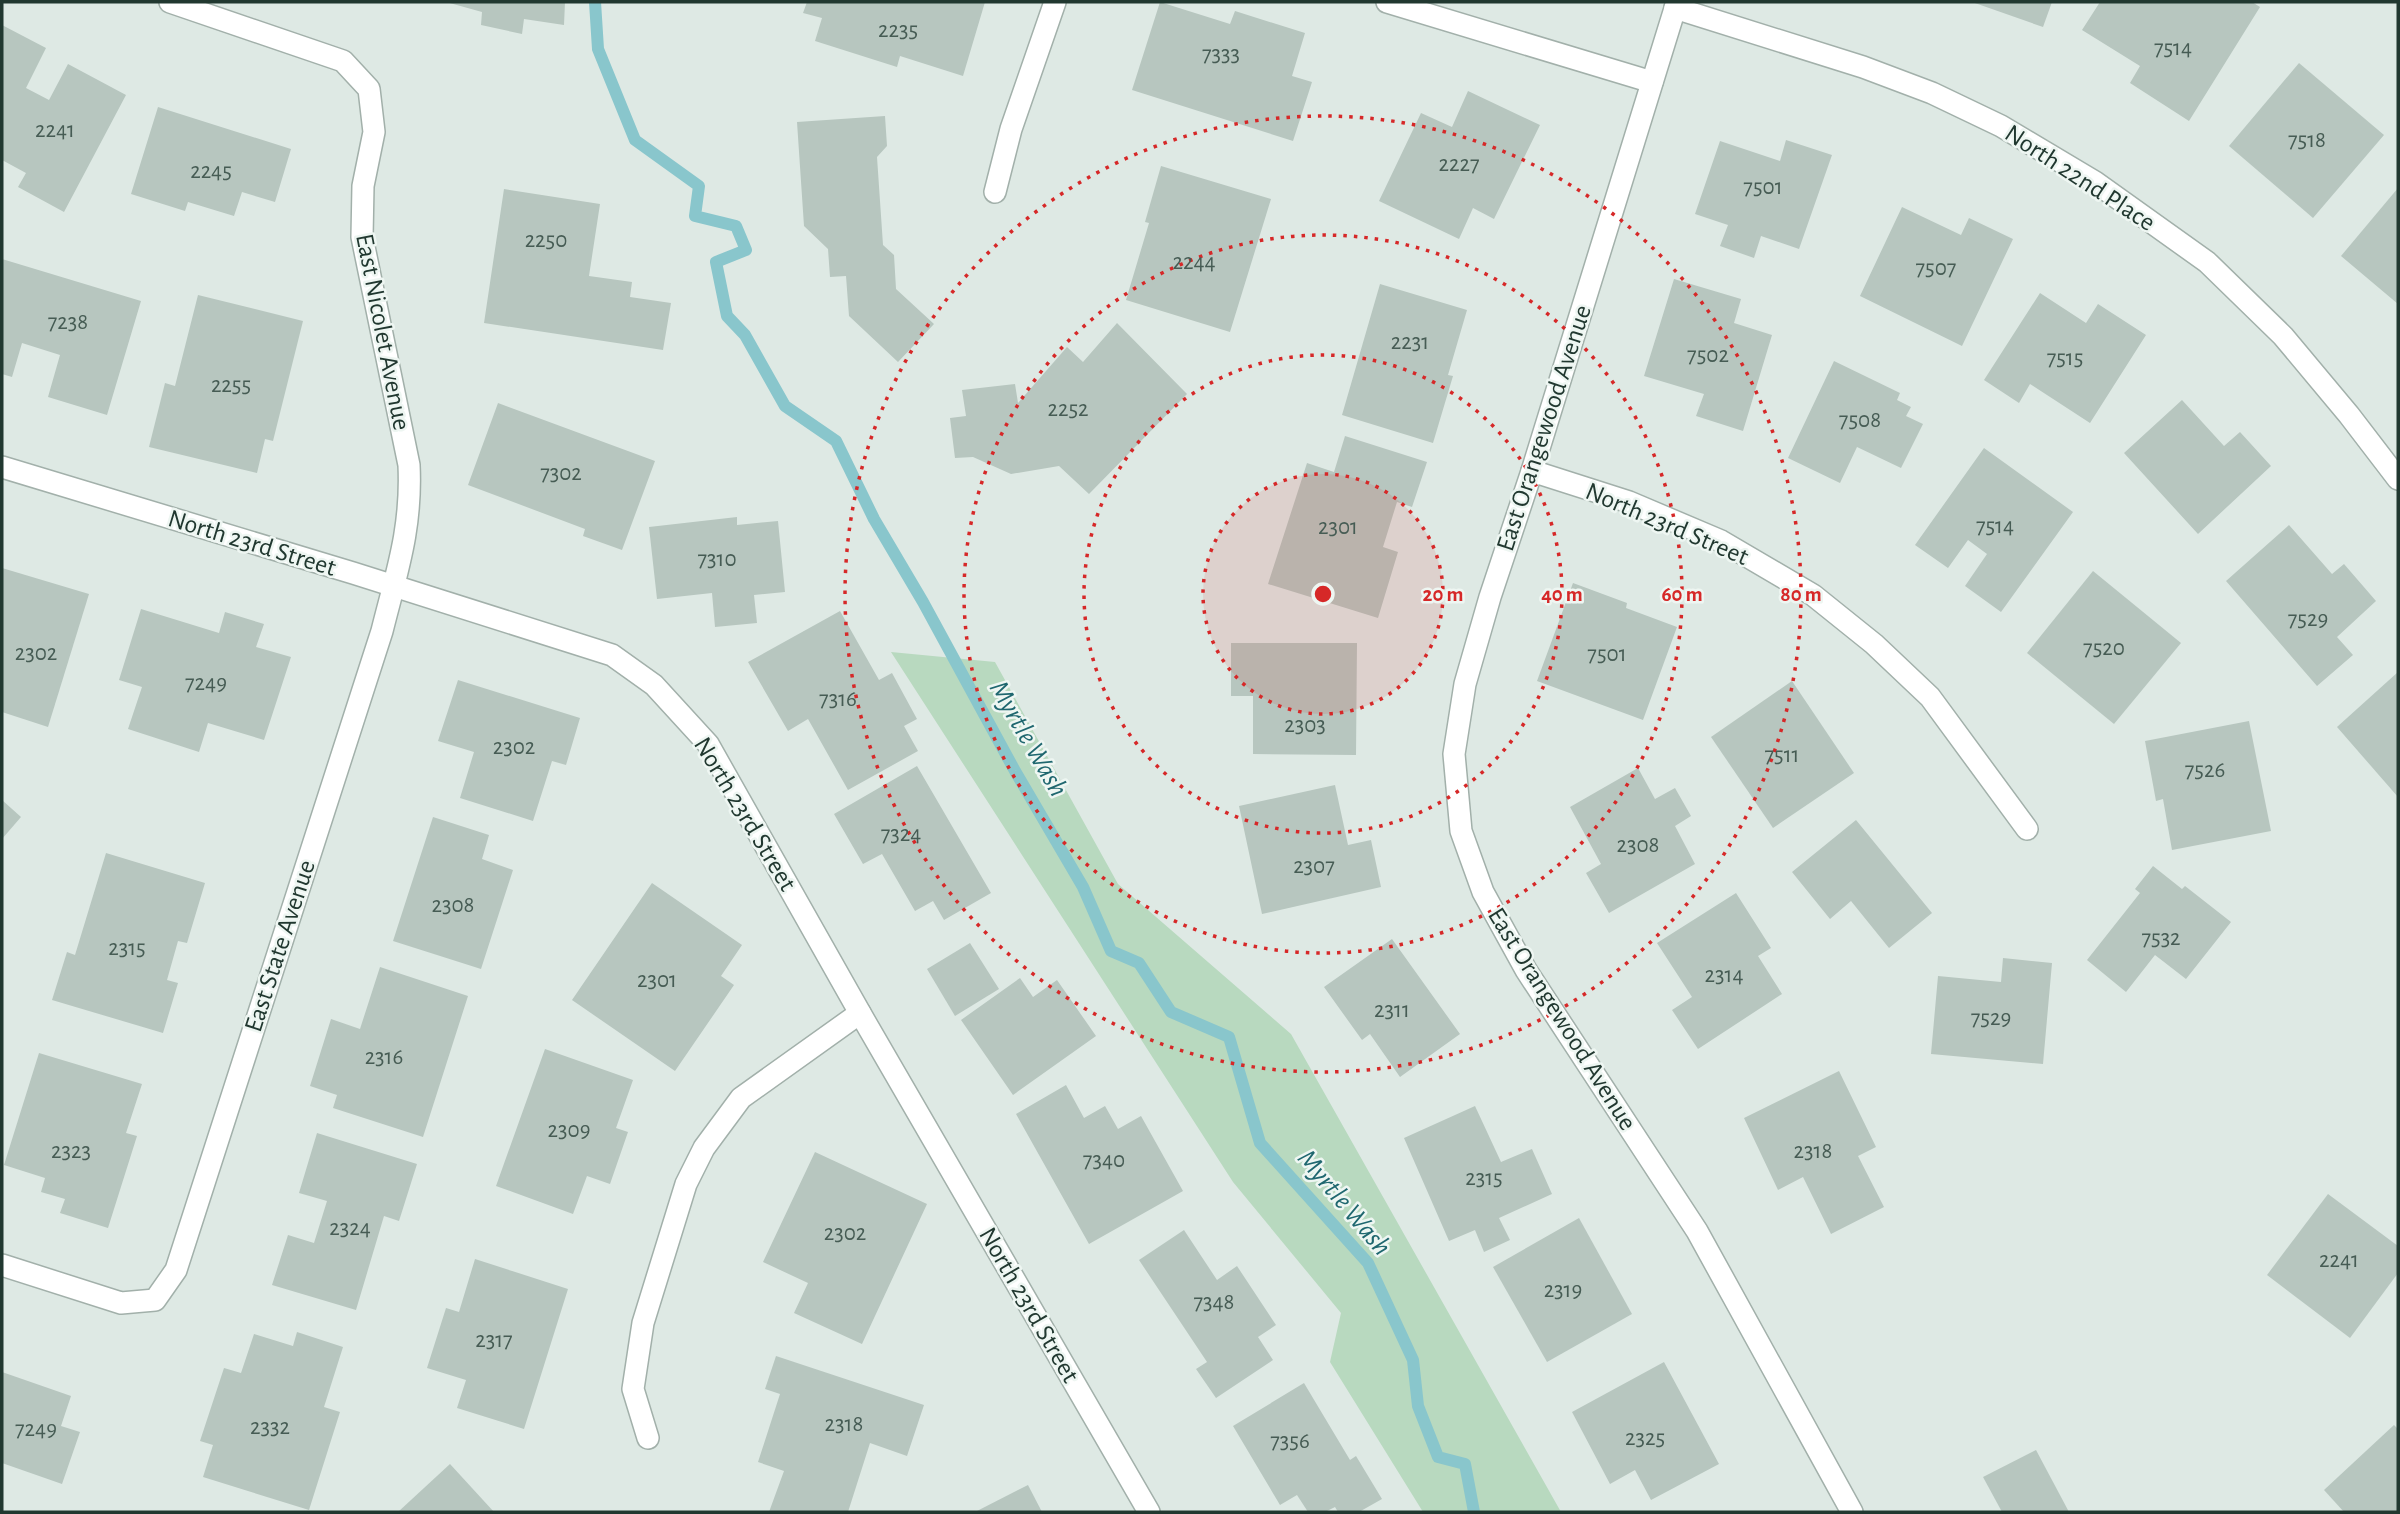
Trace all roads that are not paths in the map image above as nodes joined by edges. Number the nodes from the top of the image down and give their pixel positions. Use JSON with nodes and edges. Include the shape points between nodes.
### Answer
{"nodes":[{"id":1,"x":170,"y":2,"type":"edge"},
{"id":2,"x":1055,"y":2,"type":"edge"},
{"id":3,"x":1387,"y":2,"type":"edge"},
{"id":4,"x":1676,"y":5,"type":"edge"},
{"id":5,"x":1652,"y":82,"type":"junction"},
{"id":6,"x":995,"y":192,"type":"dead end"},
{"id":7,"x":2,"y":467,"type":"edge"},
{"id":8,"x":1532,"y":471,"type":"junction"},
{"id":9,"x":2398,"y":479,"type":"edge"},
{"id":10,"x":393,"y":586,"type":"junction"},
{"id":11,"x":2027,"y":830,"type":"dead end"},
{"id":12,"x":860,"y":1013,"type":"junction"},
{"id":13,"x":2,"y":1265,"type":"edge"},
{"id":14,"x":649,"y":1438,"type":"dead end"},
{"id":15,"x":1149,"y":1512,"type":"edge"},
{"id":16,"x":1852,"y":1512,"type":"edge"}],
"edges":[{"from":1,"to":10,"type":"street","name":"East Nicolet Avenue","via":[[343,61],[369,89],[374,132],[363,186],[362,237],[409,465],[405,544]]},
{"from":2,"to":6,"type":"street","via":[[1011,129]]},
{"from":3,"to":5,"type":"street"},
{"from":4,"to":5,"type":"street","name":"East Orangewood Avenue"},
{"from":4,"to":9,"type":"street","name":"North 22nd Place","via":[[1932,93],[2095,182],[2207,262],[2283,336]]},
{"from":5,"to":8,"type":"street","name":"East Orangewood Avenue"},
{"from":7,"to":10,"type":"street","name":"North 23rd Street"},
{"from":8,"to":11,"type":"street","name":"North 23rd Street","via":[[1629,502],[1721,541],[1813,596],[1874,644],[1930,697]]},
{"from":8,"to":16,"type":"street","name":"East Orangewood Avenue","via":[[1465,684],[1454,754],[1461,831],[1483,892],[1526,970],[1697,1231]]},
{"from":10,"to":12,"type":"street","name":"North 23rd Street","via":[[612,655],[654,685],[708,744]]},
{"from":10,"to":13,"type":"street","name":"East State Avenue","via":[[176,1270],[155,1300],[121,1303]]},
{"from":12,"to":14,"type":"street","via":[[741,1098],[704,1148],[686,1184],[643,1323],[633,1389]]},
{"from":12,"to":15,"type":"street","name":"North 23rd Street"}]}
